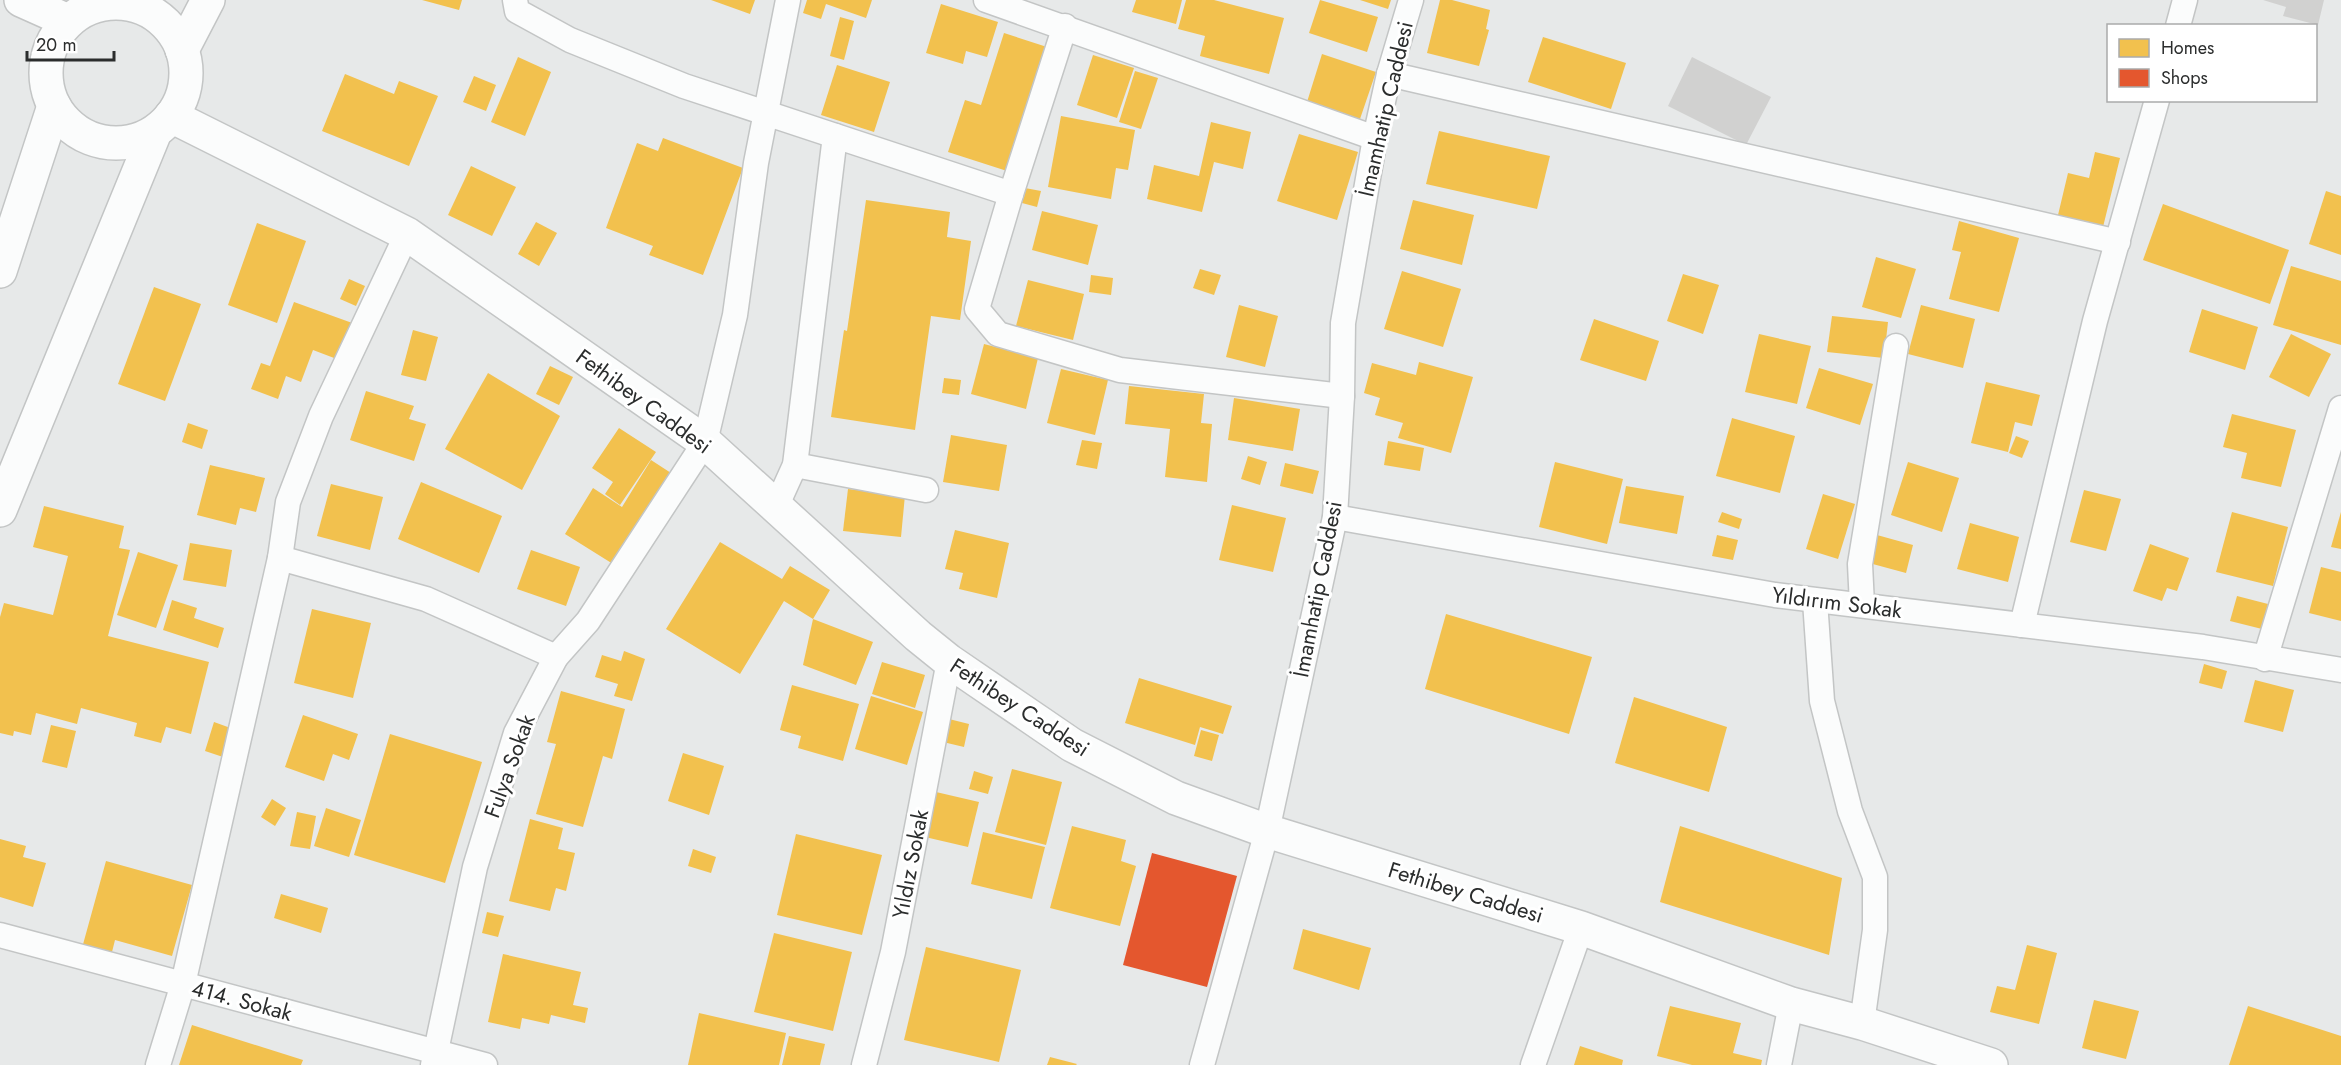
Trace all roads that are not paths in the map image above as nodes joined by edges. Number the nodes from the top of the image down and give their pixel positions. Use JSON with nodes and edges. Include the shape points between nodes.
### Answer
{"nodes":[{"id":1,"x":21,"y":0,"type":"edge"},
{"id":2,"x":208,"y":0,"type":"edge"},
{"id":3,"x":515,"y":0,"type":"edge"},
{"id":4,"x":788,"y":0,"type":"edge"},
{"id":5,"x":986,"y":0,"type":"edge"},
{"id":6,"x":1411,"y":0,"type":"edge"},
{"id":7,"x":2185,"y":0,"type":"edge"},
{"id":8,"x":134,"y":2,"type":"edge"},
{"id":9,"x":77,"y":10,"type":"edge"},
{"id":10,"x":2179,"y":24,"type":"edge"},
{"id":11,"x":1065,"y":27,"type":"junction"},
{"id":12,"x":182,"y":50,"type":"junction"},
{"id":13,"x":1389,"y":74,"type":"junction"},
{"id":14,"x":2156,"y":102,"type":"edge"},
{"id":15,"x":54,"y":106,"type":"junction"},
{"id":16,"x":765,"y":113,"type":"junction"},
{"id":17,"x":163,"y":124,"type":"junction"},
{"id":18,"x":835,"y":136,"type":"junction"},
{"id":19,"x":1375,"y":138,"type":"junction"},
{"id":20,"x":1011,"y":194,"type":"junction"},
{"id":21,"x":407,"y":234,"type":"junction"},
{"id":22,"x":2118,"y":242,"type":"junction"},
{"id":23,"x":0,"y":271,"type":"edge"},
{"id":24,"x":1896,"y":346,"type":"dead end"},
{"id":25,"x":1342,"y":396,"type":"junction"},
{"id":26,"x":2341,"y":408,"type":"edge"},
{"id":27,"x":705,"y":442,"type":"junction"},
{"id":28,"x":795,"y":465,"type":"junction"},
{"id":29,"x":926,"y":490,"type":"dead end"},
{"id":30,"x":776,"y":507,"type":"junction"},
{"id":31,"x":0,"y":510,"type":"edge"},
{"id":32,"x":1335,"y":517,"type":"junction"},
{"id":33,"x":280,"y":558,"type":"junction"},
{"id":34,"x":1815,"y":601,"type":"junction"},
{"id":35,"x":1862,"y":606,"type":"junction"},
{"id":36,"x":2022,"y":625,"type":"junction"},
{"id":37,"x":556,"y":657,"type":"junction"},
{"id":38,"x":2265,"y":659,"type":"junction"},
{"id":39,"x":949,"y":661,"type":"junction"},
{"id":40,"x":2341,"y":670,"type":"edge"},
{"id":41,"x":1267,"y":831,"type":"junction"},
{"id":42,"x":1581,"y":928,"type":"junction"},
{"id":43,"x":0,"y":935,"type":"edge"},
{"id":44,"x":183,"y":984,"type":"junction"},
{"id":45,"x":1791,"y":1004,"type":"junction"},
{"id":46,"x":1863,"y":1023,"type":"junction"},
{"id":47,"x":434,"y":1058,"type":"edge"},
{"id":48,"x":1978,"y":1063,"type":"edge"},
{"id":49,"x":158,"y":1065,"type":"edge"},
{"id":50,"x":484,"y":1065,"type":"edge"},
{"id":51,"x":864,"y":1065,"type":"edge"},
{"id":52,"x":1202,"y":1065,"type":"edge"},
{"id":53,"x":1533,"y":1065,"type":"edge"},
{"id":54,"x":1779,"y":1065,"type":"edge"}],
"edges":[{"from":1,"to":9,"type":"street"},
{"from":2,"to":12,"type":"street"},
{"from":3,"to":16,"type":"street","via":[[518,11],[570,40],[684,86]]},
{"from":4,"to":16,"type":"street","name":"Fulya Sokak"},
{"from":5,"to":11,"type":"street"},
{"from":6,"to":13,"type":"street","name":"İmamhatip Caddesi"},
{"from":7,"to":10,"type":"street"},
{"from":8,"to":9,"type":"street"},
{"from":8,"to":12,"type":"street","via":[[171,30]]},
{"from":9,"to":15,"type":"street","via":[[54,40],[46,62],[46,84]]},
{"from":11,"to":19,"type":"street"},
{"from":11,"to":20,"type":"street"},
{"from":12,"to":17,"type":"street","via":[[186,72],[182,95]]},
{"from":13,"to":19,"type":"street","name":"İmamhatip Caddesi"},
{"from":13,"to":22,"type":"street"},
{"from":14,"to":22,"type":"street"},
{"from":15,"to":17,"type":"street","via":[[68,124],[88,137],[110,143],[133,141]]},
{"from":15,"to":23,"type":"street"},
{"from":16,"to":18,"type":"street"},
{"from":16,"to":27,"type":"street","name":"Fulya Sokak","via":[[735,315]]},
{"from":17,"to":21,"type":"street","name":"Fethibey Caddesi"},
{"from":17,"to":31,"type":"street"},
{"from":18,"to":20,"type":"street"},
{"from":18,"to":28,"type":"street"},
{"from":19,"to":25,"type":"street","name":"İmamhatip Caddesi","via":[[1343,323]]},
{"from":20,"to":25,"type":"street","via":[[977,309],[998,334],[1120,370]]},
{"from":21,"to":27,"type":"street","name":"Fethibey Caddesi"},
{"from":21,"to":33,"type":"street","via":[[321,416],[288,502]]},
{"from":22,"to":36,"type":"street","via":[[2095,321]]},
{"from":24,"to":35,"type":"street","via":[[1860,564]]},
{"from":25,"to":32,"type":"street","name":"İmamhatip Caddesi"},
{"from":26,"to":38,"type":"street"},
{"from":27,"to":30,"type":"street","name":"Fethibey Caddesi"},
{"from":27,"to":37,"type":"street","name":"Fulya Sokak","via":[[588,621]]},
{"from":28,"to":29,"type":"street"},
{"from":28,"to":30,"type":"street"},
{"from":30,"to":39,"type":"street","name":"Fethibey Caddesi"},
{"from":32,"to":34,"type":"street","name":"Yıldırım Sokak"},
{"from":32,"to":41,"type":"street","name":"İmamhatip Caddesi"},
{"from":33,"to":37,"type":"street","via":[[426,599]]},
{"from":33,"to":44,"type":"street"},
{"from":34,"to":35,"type":"street","name":"Yıldırım Sokak"},
{"from":34,"to":46,"type":"street","via":[[1822,701],[1850,811],[1875,878],[1875,930]]},
{"from":35,"to":36,"type":"street","name":"Yıldırım Sokak"},
{"from":36,"to":38,"type":"street","name":"Yıldırım Sokak","via":[[2204,647]]},
{"from":37,"to":47,"type":"street","name":"Fulya Sokak","via":[[516,733],[475,867]]},
{"from":38,"to":40,"type":"street","name":"Yıldırım Sokak"},
{"from":39,"to":41,"type":"street","name":"Fethibey Caddesi","via":[[1072,745],[1176,798]]},
{"from":39,"to":51,"type":"street","name":"Yıldız Sokak","via":[[893,952]]},
{"from":41,"to":42,"type":"street","name":"Fethibey Caddesi"},
{"from":41,"to":52,"type":"street","name":"İmamhatip Caddesi"},
{"from":42,"to":45,"type":"street","name":"Fethibey Caddesi"},
{"from":42,"to":53,"type":"street"},
{"from":43,"to":44,"type":"street","name":"414. Sokak"},
{"from":44,"to":47,"type":"street","name":"414. Sokak"},
{"from":44,"to":49,"type":"street"},
{"from":45,"to":46,"type":"street","name":"Fethibey Caddesi"},
{"from":45,"to":54,"type":"street"},
{"from":46,"to":48,"type":"street","name":"Fethibey Caddesi"},
{"from":47,"to":50,"type":"street","name":"414. Sokak"}]}
